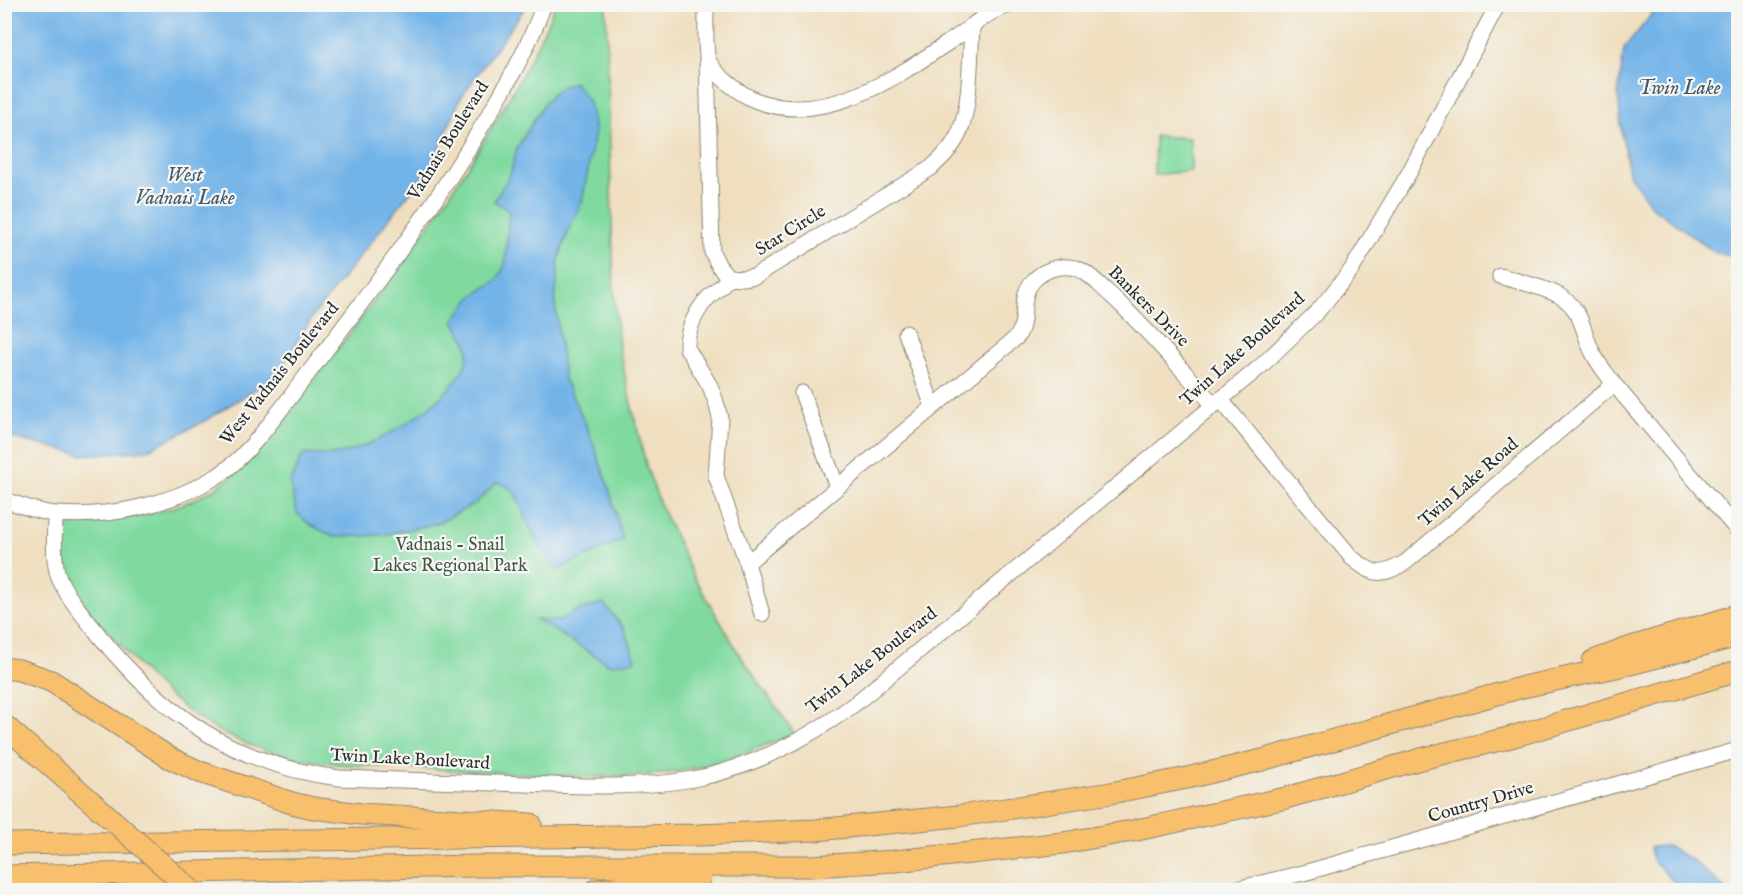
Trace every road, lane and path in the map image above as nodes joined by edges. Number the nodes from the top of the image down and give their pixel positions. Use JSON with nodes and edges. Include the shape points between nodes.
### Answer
{"nodes":[{"id":1,"x":544,"y":4,"type":"edge"},
{"id":2,"x":706,"y":4,"type":"edge"},
{"id":3,"x":1017,"y":4,"type":"edge"},
{"id":4,"x":1498,"y":4,"type":"edge"},
{"id":5,"x":972,"y":27,"type":"junction"},
{"id":6,"x":707,"y":57,"type":"junction"},
{"id":7,"x":1500,"y":276,"type":"dead end"},
{"id":8,"x":728,"y":277,"type":"junction"},
{"id":9,"x":373,"y":289,"type":"joint"},
{"id":10,"x":906,"y":333,"type":"dead end"},
{"id":11,"x":1614,"y":384,"type":"junction"},
{"id":12,"x":802,"y":393,"type":"dead end"},
{"id":13,"x":1216,"y":402,"type":"junction"},
{"id":14,"x":933,"y":407,"type":"junction"},
{"id":15,"x":837,"y":487,"type":"junction"},
{"id":16,"x":4,"y":500,"type":"edge"},
{"id":17,"x":55,"y":514,"type":"junction"},
{"id":18,"x":1738,"y":531,"type":"edge"},
{"id":19,"x":747,"y":563,"type":"junction"},
{"id":20,"x":762,"y":614,"type":"dead end"},
{"id":21,"x":1738,"y":615,"type":"edge"},
{"id":22,"x":1738,"y":636,"type":"edge"},
{"id":23,"x":9,"y":667,"type":"edge"},
{"id":24,"x":1738,"y":671,"type":"edge"},
{"id":25,"x":1523,"y":687,"type":"junction"},
{"id":26,"x":4,"y":724,"type":"edge"},
{"id":27,"x":1738,"y":750,"type":"edge"},
{"id":28,"x":699,"y":835,"type":"junction"},
{"id":29,"x":4,"y":844,"type":"edge"},
{"id":30,"x":895,"y":861,"type":"junction"},
{"id":31,"x":4,"y":876,"type":"edge"},
{"id":32,"x":191,"y":891,"type":"edge"},
{"id":33,"x":596,"y":891,"type":"edge"},
{"id":34,"x":1233,"y":891,"type":"edge"}],
"edges":[{"from":1,"to":9,"type":"street","name":"Vadnais Boulevard","via":[[524,52],[462,160]]},
{"from":2,"to":6,"type":"street"},
{"from":3,"to":5,"type":"street","via":[[993,10]]},
{"from":4,"to":13,"type":"street","name":"Twin Lake Boulevard","via":[[1409,173],[1352,269],[1291,338]]},
{"from":5,"to":6,"type":"street","via":[[881,85],[800,110],[750,98],[721,76]]},
{"from":5,"to":8,"type":"street","name":"Star Circle","via":[[965,115],[943,157],[756,276]]},
{"from":6,"to":8,"type":"street","via":[[712,252]]},
{"from":7,"to":11,"type":"street","via":[[1560,296],[1584,324],[1593,354]]},
{"from":8,"to":19,"type":"street","via":[[701,306],[686,340],[716,402],[720,418],[716,476]]},
{"from":9,"to":17,"type":"street","name":"West Vadnais Boulevard","via":[[251,444],[216,477],[157,504]]},
{"from":10,"to":14,"type":"street"},
{"from":11,"to":13,"type":"street","name":"Twin Lake Road","via":[[1406,562],[1377,573],[1352,558]]},
{"from":11,"to":18,"type":"street"},
{"from":12,"to":15,"type":"street"},
{"from":13,"to":14,"type":"street","name":"Bankers Drive","via":[[1085,272],[1063,267],[1042,273],[1027,290],[1017,337]]},
{"from":13,"to":17,"type":"street","name":"Twin Lake Boulevard","via":[[832,721],[774,753],[732,768],[695,779],[648,785],[339,778],[282,767],[229,746],[181,717],[140,682],[72,600],[56,567]]},
{"from":14,"to":15,"type":"street","name":"Bankers Drive"},
{"from":15,"to":19,"type":"street","name":"Bankers Drive"},
{"from":16,"to":17,"type":"street","name":"West Vadnais Boulevard"},
{"from":19,"to":20,"type":"street"},
{"from":21,"to":25,"type":"highway","via":[[1631,646]]},
{"from":22,"to":25,"type":"highway"},
{"from":23,"to":28,"type":"highway","via":[[51,681],[150,746],[200,772],[313,808]]},
{"from":24,"to":30,"type":"highway","via":[[1504,739],[1213,815],[1063,843]]},
{"from":25,"to":28,"type":"highway","via":[[1262,760],[1111,793],[970,814],[816,830]]},
{"from":26,"to":32,"type":"highway","bridge":true},
{"from":27,"to":34,"type":"street","name":"Country Drive"},
{"from":28,"to":29,"type":"highway"},
{"from":30,"to":31,"type":"highway","via":[[812,866],[487,866]]},
{"from":30,"to":33,"type":"highway","via":[[713,876]]}]}
